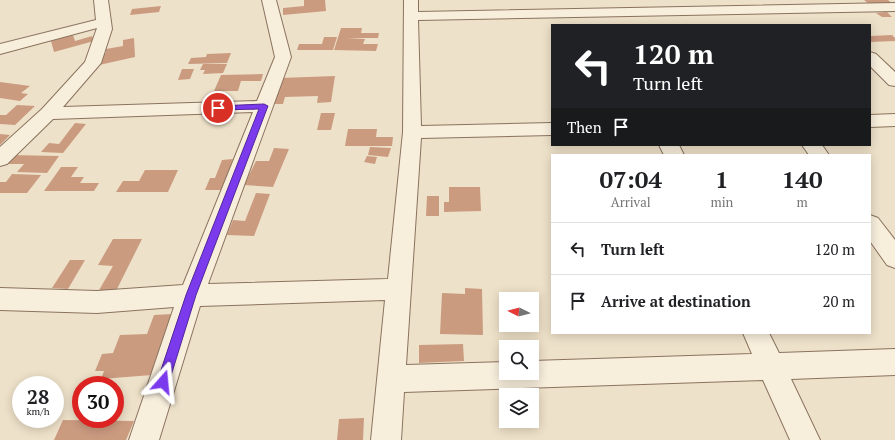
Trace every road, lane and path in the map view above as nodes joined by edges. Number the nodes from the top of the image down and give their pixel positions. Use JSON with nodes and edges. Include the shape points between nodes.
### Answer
{"nodes":[{"id":1,"x":101,"y":0,"type":"edge"},
{"id":2,"x":268,"y":0,"type":"edge"},
{"id":3,"x":816,"y":4,"type":"edge"},
{"id":4,"x":709,"y":5,"type":"edge"},
{"id":5,"x":895,"y":7,"type":"edge"},
{"id":6,"x":411,"y":8,"type":"edge"},
{"id":7,"x":608,"y":12,"type":"edge"},
{"id":8,"x":833,"y":21,"type":"dead end"},
{"id":9,"x":104,"y":22,"type":"junction"},
{"id":10,"x":722,"y":24,"type":"edge"},
{"id":11,"x":0,"y":49,"type":"edge"},
{"id":12,"x":871,"y":57,"type":"edge"},
{"id":13,"x":895,"y":81,"type":"edge"},
{"id":14,"x":264,"y":106,"type":"junction"},
{"id":15,"x":48,"y":113,"type":"junction"},
{"id":16,"x":895,"y":120,"type":"edge"},
{"id":17,"x":871,"y":121,"type":"edge"},
{"id":18,"x":551,"y":129,"type":"edge"},
{"id":19,"x":412,"y":132,"type":"junction"},
{"id":20,"x":0,"y":160,"type":"edge"},
{"id":21,"x":871,"y":225,"type":"edge"},
{"id":22,"x":895,"y":258,"type":"edge"},
{"id":23,"x":398,"y":289,"type":"junction"},
{"id":24,"x":191,"y":295,"type":"junction"},
{"id":25,"x":0,"y":299,"type":"edge"},
{"id":26,"x":756,"y":334,"type":"edge"},
{"id":27,"x":895,"y":362,"type":"edge"},
{"id":28,"x":771,"y":366,"type":"junction"},
{"id":29,"x":391,"y":379,"type":"junction"},
{"id":30,"x":144,"y":440,"type":"edge"},
{"id":31,"x":386,"y":440,"type":"edge"},
{"id":32,"x":805,"y":440,"type":"edge"}],
"edges":[{"from":1,"to":9,"type":"street"},
{"from":2,"to":14,"type":"street","via":[[283,57]]},
{"from":3,"to":4,"type":"street"},
{"from":3,"to":5,"type":"street"},
{"from":3,"to":8,"type":"street"},
{"from":4,"to":7,"type":"street"},
{"from":4,"to":10,"type":"street"},
{"from":6,"to":7,"type":"street"},
{"from":6,"to":19,"type":"street"},
{"from":9,"to":11,"type":"street"},
{"from":9,"to":15,"type":"street","via":[[105,29],[94,63]]},
{"from":12,"to":13,"type":"street"},
{"from":14,"to":15,"type":"street"},
{"from":14,"to":24,"type":"street"},
{"from":15,"to":20,"type":"street"},
{"from":16,"to":17,"type":"street"},
{"from":18,"to":19,"type":"street"},
{"from":19,"to":23,"type":"street"},
{"from":21,"to":22,"type":"street"},
{"from":23,"to":24,"type":"street"},
{"from":23,"to":29,"type":"street"},
{"from":24,"to":25,"type":"street","via":[[97,302]]},
{"from":24,"to":30,"type":"street"},
{"from":26,"to":28,"type":"street"},
{"from":27,"to":28,"type":"street"},
{"from":28,"to":29,"type":"street"},
{"from":28,"to":32,"type":"street"},
{"from":29,"to":31,"type":"street"}]}
